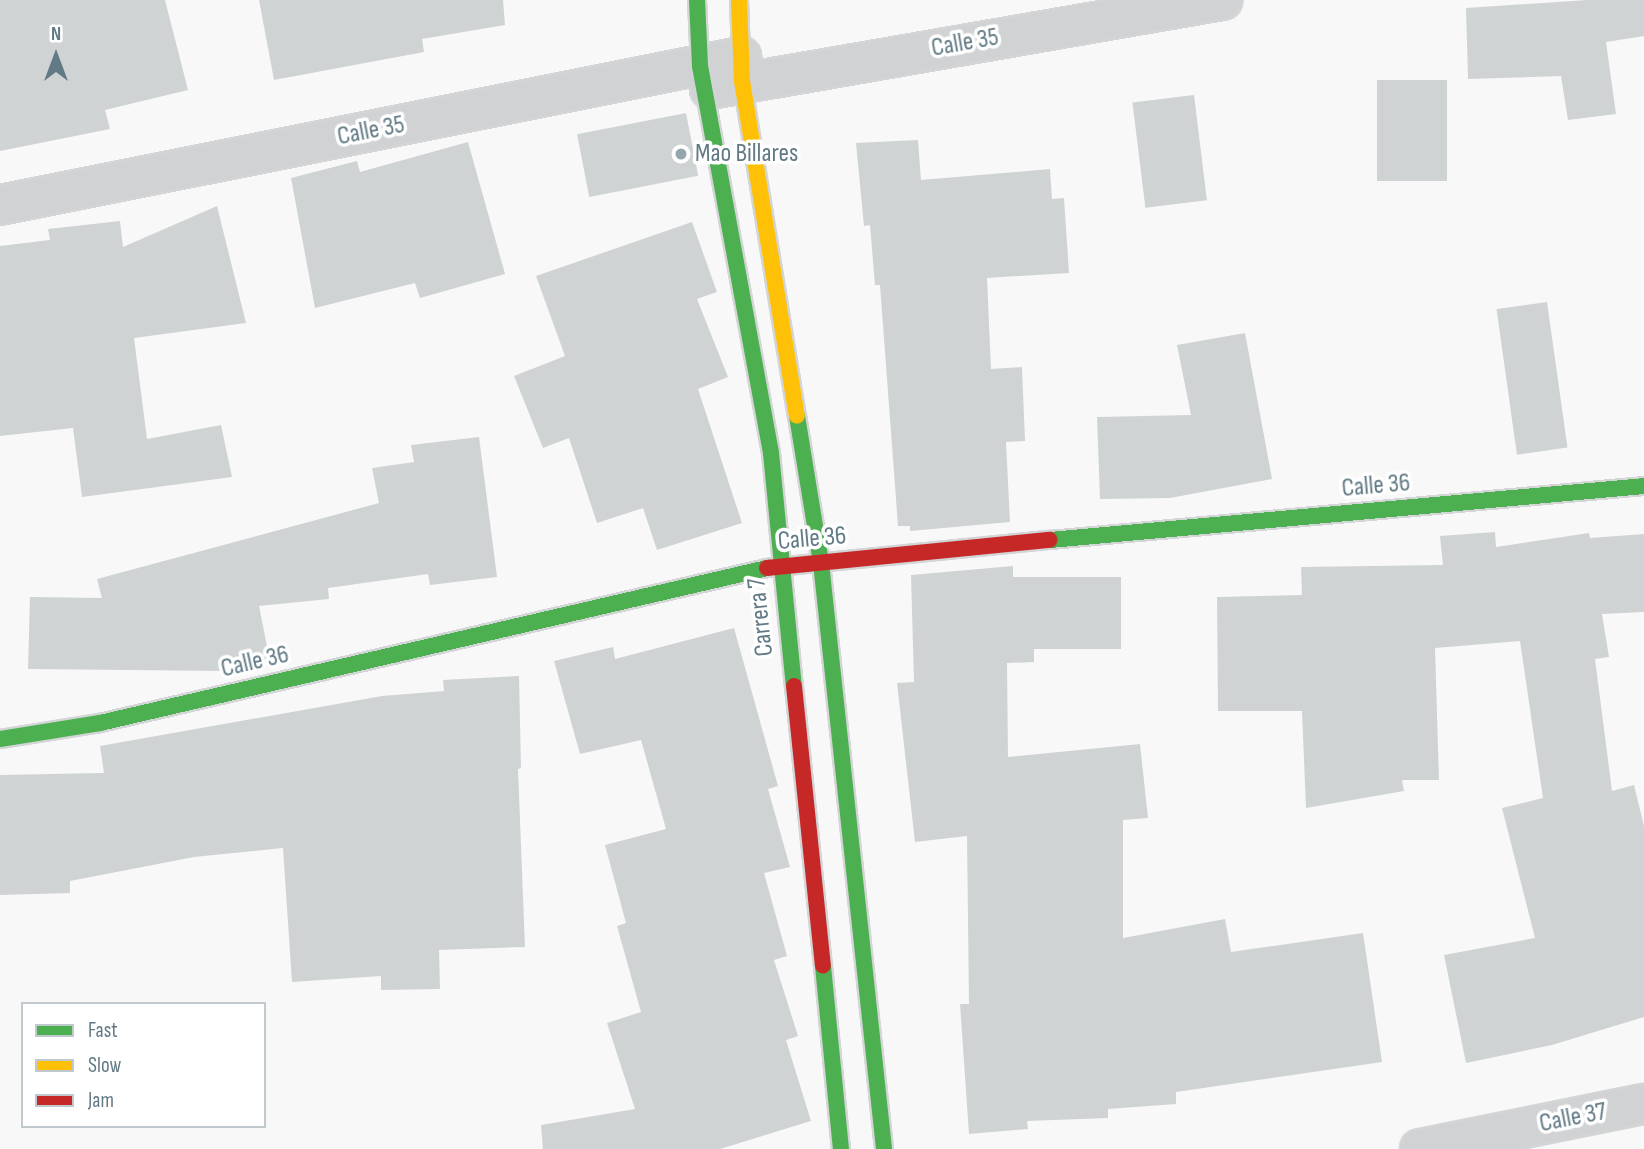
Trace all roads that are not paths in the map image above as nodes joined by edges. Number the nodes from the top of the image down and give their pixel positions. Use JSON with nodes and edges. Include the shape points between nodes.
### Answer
{"nodes":[{"id":1,"x":697,"y":0,"type":"edge"},
{"id":2,"x":739,"y":0,"type":"edge"},
{"id":3,"x":1222,"y":0,"type":"edge"},
{"id":4,"x":723,"y":73,"type":"junction"},
{"id":5,"x":0,"y":205,"type":"edge"},
{"id":6,"x":1644,"y":486,"type":"edge"},
{"id":7,"x":821,"y":563,"type":"junction"},
{"id":8,"x":780,"y":565,"type":"junction"},
{"id":9,"x":0,"y":739,"type":"edge"},
{"id":10,"x":1644,"y":1104,"type":"edge"},
{"id":11,"x":841,"y":1149,"type":"edge"},
{"id":12,"x":884,"y":1149,"type":"edge"},
{"id":13,"x":1420,"y":1149,"type":"edge"}],
"edges":[{"from":1,"to":4,"type":"street","name":"Carrera 7"},
{"from":2,"to":4,"type":"street","name":"Carrera 7"},
{"from":3,"to":4,"type":"street","name":"Calle 35"},
{"from":4,"to":5,"type":"street","name":"Calle 35"},
{"from":4,"to":7,"type":"street","name":"Carrera 7"},
{"from":4,"to":8,"type":"street","name":"Carrera 7","via":[[771,453]]},
{"from":6,"to":7,"type":"street","name":"Calle 36"},
{"from":7,"to":8,"type":"street","name":"Calle 36"},
{"from":7,"to":12,"type":"street","name":"Carrera 7"},
{"from":8,"to":9,"type":"street","name":"Calle 36","via":[[100,723]]},
{"from":8,"to":11,"type":"street","name":"Carrera 7"},
{"from":10,"to":13,"type":"street","name":"Calle 37"}]}
